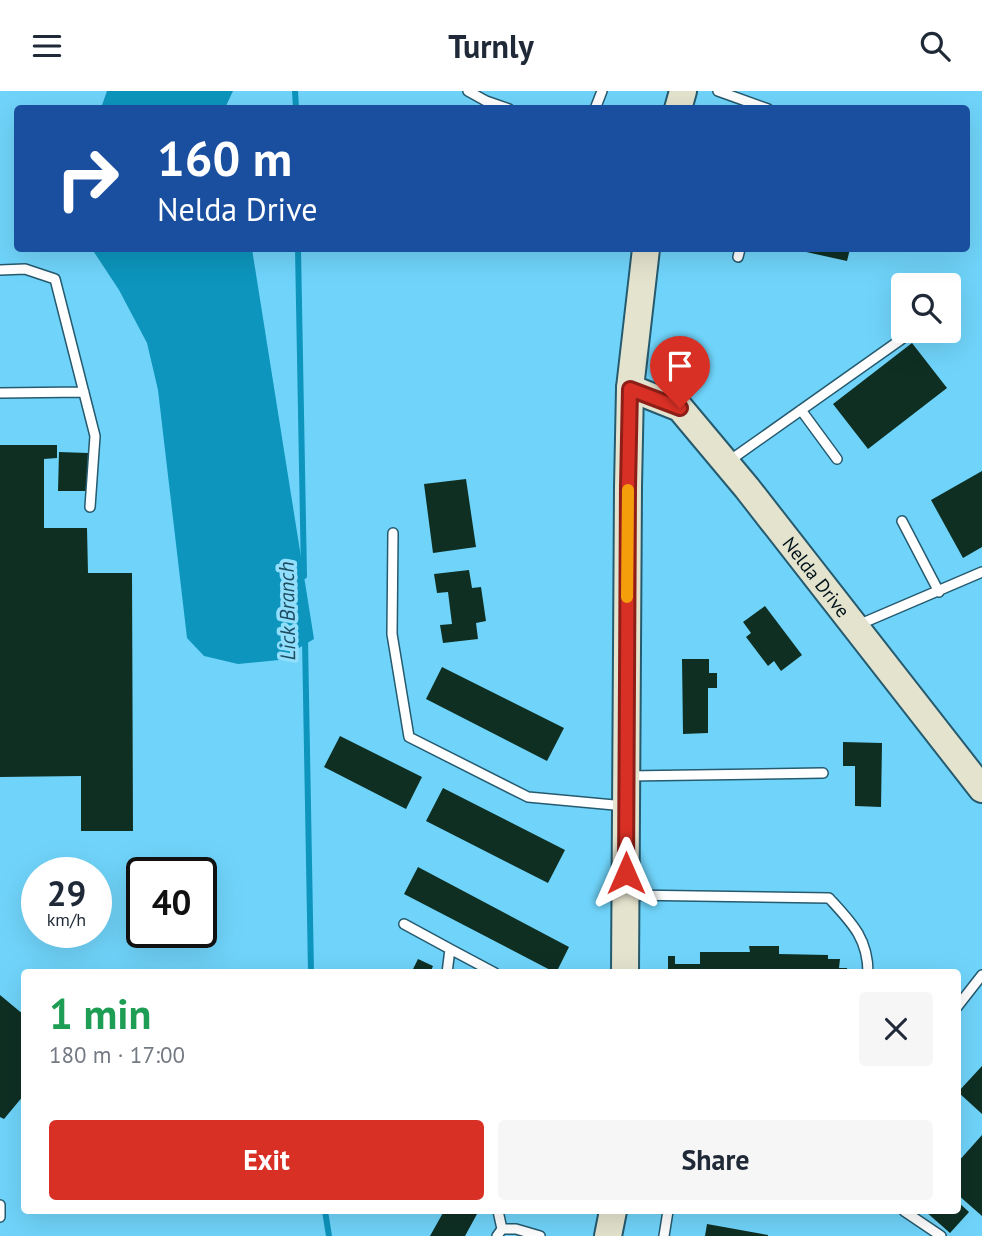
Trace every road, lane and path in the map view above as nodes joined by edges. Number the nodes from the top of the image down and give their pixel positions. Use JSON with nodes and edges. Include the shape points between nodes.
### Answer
{"nodes":[{"id":1,"x":468,"y":91,"type":"edge"},
{"id":2,"x":718,"y":91,"type":"edge"},
{"id":3,"x":498,"y":105,"type":"edge"},
{"id":4,"x":757,"y":105,"type":"edge"},
{"id":5,"x":646,"y":252,"type":"edge"},
{"id":6,"x":0,"y":269,"type":"edge"},
{"id":7,"x":896,"y":343,"type":"edge"},
{"id":8,"x":630,"y":389,"type":"junction"},
{"id":9,"x":84,"y":392,"type":"junction"},
{"id":10,"x":0,"y":393,"type":"edge"},
{"id":11,"x":801,"y":410,"type":"junction"},
{"id":12,"x":837,"y":459,"type":"dead end"},
{"id":13,"x":726,"y":463,"type":"junction"},
{"id":14,"x":90,"y":507,"type":"dead end"},
{"id":15,"x":902,"y":521,"type":"dead end"},
{"id":16,"x":393,"y":533,"type":"dead end"},
{"id":17,"x":982,"y":572,"type":"edge"},
{"id":18,"x":939,"y":592,"type":"junction"},
{"id":19,"x":855,"y":626,"type":"junction"},
{"id":20,"x":823,"y":773,"type":"dead end"},
{"id":21,"x":626,"y":776,"type":"junction"},
{"id":22,"x":982,"y":789,"type":"edge"},
{"id":23,"x":627,"y":806,"type":"junction"},
{"id":24,"x":626,"y":895,"type":"junction"},
{"id":25,"x":404,"y":923,"type":"dead end"},
{"id":26,"x":450,"y":949,"type":"junction"},
{"id":27,"x":448,"y":969,"type":"edge"},
{"id":28,"x":488,"y":969,"type":"edge"},
{"id":29,"x":625,"y":969,"type":"edge"},
{"id":30,"x":869,"y":969,"type":"edge"},
{"id":31,"x":982,"y":976,"type":"edge"},
{"id":32,"x":961,"y":1002,"type":"edge"},
{"id":33,"x":0,"y":1205,"type":"edge"},
{"id":34,"x":498,"y":1214,"type":"edge"},
{"id":35,"x":612,"y":1214,"type":"edge"},
{"id":36,"x":668,"y":1214,"type":"edge"},
{"id":37,"x":908,"y":1214,"type":"edge"},
{"id":38,"x":0,"y":1217,"type":"edge"},
{"id":39,"x":499,"y":1233,"type":"edge"},
{"id":40,"x":540,"y":1236,"type":"edge"},
{"id":41,"x":608,"y":1236,"type":"edge"},
{"id":42,"x":664,"y":1236,"type":"edge"},
{"id":43,"x":941,"y":1236,"type":"edge"}],
"edges":[{"from":1,"to":3,"type":"lane"},
{"from":2,"to":4,"type":"lane"},
{"from":5,"to":8,"type":"street"},
{"from":6,"to":9,"type":"lane","via":[[25,269],[55,279]]},
{"from":7,"to":11,"type":"lane"},
{"from":8,"to":13,"type":"street","name":"Nelda Drive","via":[[680,408]]},
{"from":8,"to":21,"type":"street"},
{"from":9,"to":10,"type":"lane"},
{"from":9,"to":14,"type":"lane","via":[[95,436]]},
{"from":11,"to":12,"type":"lane"},
{"from":11,"to":13,"type":"lane"},
{"from":13,"to":19,"type":"street","name":"Nelda Drive"},
{"from":15,"to":18,"type":"lane"},
{"from":16,"to":23,"type":"lane","via":[[392,634],[409,737],[528,797]]},
{"from":17,"to":18,"type":"lane"},
{"from":18,"to":19,"type":"lane"},
{"from":19,"to":22,"type":"street","name":"Nelda Drive"},
{"from":20,"to":21,"type":"lane"},
{"from":21,"to":23,"type":"street"},
{"from":23,"to":24,"type":"street"},
{"from":24,"to":29,"type":"street"},
{"from":24,"to":30,"type":"lane","via":[[829,898],[857,928]]},
{"from":25,"to":26,"type":"lane"},
{"from":26,"to":27,"type":"lane"},
{"from":26,"to":28,"type":"lane"},
{"from":31,"to":32,"type":"lane"},
{"from":33,"to":38,"type":"lane"},
{"from":34,"to":39,"type":"lane"},
{"from":35,"to":41,"type":"street"},
{"from":36,"to":42,"type":"lane"},
{"from":37,"to":43,"type":"lane"},
{"from":39,"to":40,"type":"lane","via":[[516,1230]]}]}
